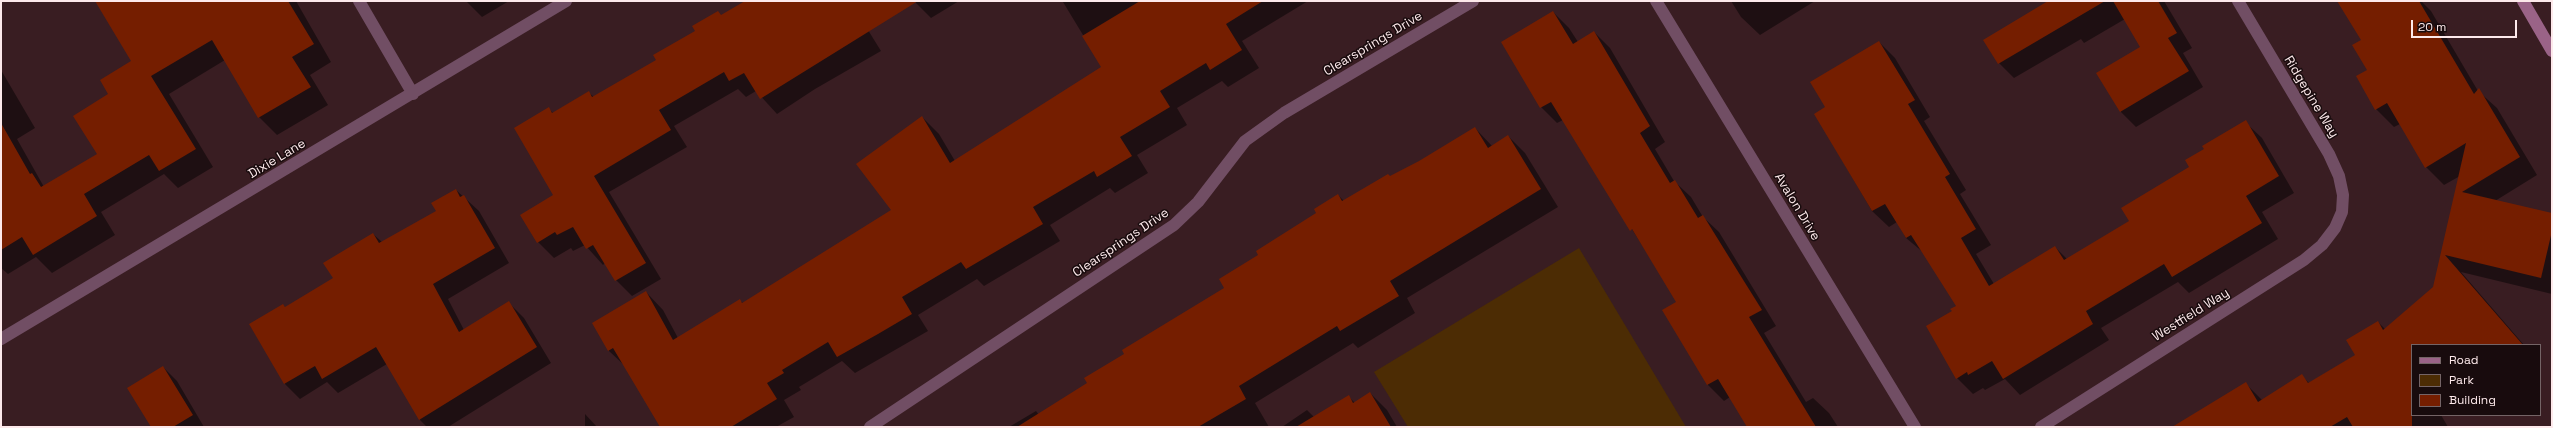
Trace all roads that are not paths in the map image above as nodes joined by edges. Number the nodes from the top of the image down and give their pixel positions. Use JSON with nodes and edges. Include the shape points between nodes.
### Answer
{"nodes":[{"id":1,"x":359,"y":1,"type":"edge"},
{"id":2,"x":566,"y":1,"type":"edge"},
{"id":3,"x":1472,"y":1,"type":"edge"},
{"id":4,"x":1656,"y":1,"type":"edge"},
{"id":5,"x":2238,"y":1,"type":"edge"},
{"id":6,"x":2523,"y":1,"type":"edge"},
{"id":7,"x":2552,"y":51,"type":"edge"},
{"id":8,"x":414,"y":94,"type":"junction"},
{"id":9,"x":2342,"y":212,"type":"joint"},
{"id":10,"x":1,"y":339,"type":"edge"},
{"id":11,"x":870,"y":427,"type":"edge"},
{"id":12,"x":1914,"y":427,"type":"edge"},
{"id":13,"x":2041,"y":427,"type":"edge"}],
"edges":[{"from":1,"to":8,"type":"street"},
{"from":2,"to":8,"type":"street","name":"Dixie Lane"},
{"from":3,"to":11,"type":"street","name":"Clearsprings Drive","via":[[1284,113],[1245,141],[1198,202],[1174,225]]},
{"from":4,"to":12,"type":"street","name":"Avalon Drive"},
{"from":5,"to":9,"type":"street","name":"Ridgepine Way","via":[[2329,154],[2339,176],[2343,195]]},
{"from":6,"to":7,"type":"main road"},
{"from":8,"to":10,"type":"street","name":"Dixie Lane"},
{"from":9,"to":13,"type":"street","name":"Westfield Way","via":[[2335,228],[2322,245],[2304,260]]}]}
